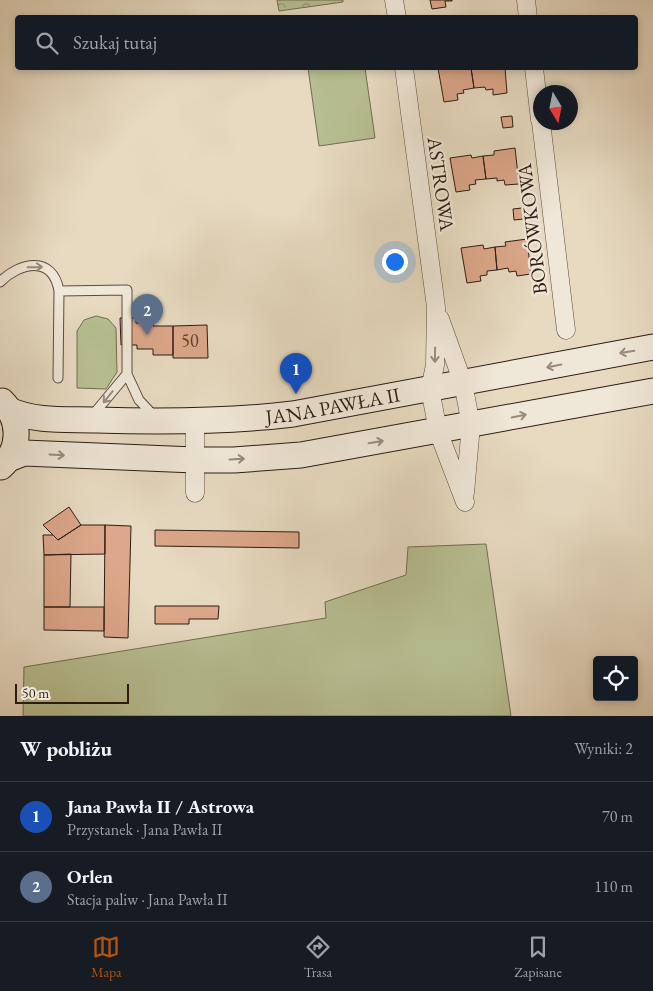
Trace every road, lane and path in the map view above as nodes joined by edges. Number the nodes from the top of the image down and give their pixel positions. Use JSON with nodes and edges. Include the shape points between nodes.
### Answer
{"nodes":[{"id":1,"x":394,"y":0,"type":"edge"},
{"id":2,"x":526,"y":0,"type":"edge"},
{"id":3,"x":396,"y":15,"type":"edge"},
{"id":4,"x":528,"y":15,"type":"edge"},
{"id":5,"x":404,"y":70,"type":"edge"},
{"id":6,"x":534,"y":70,"type":"edge"},
{"id":7,"x":536,"y":85,"type":"edge"},
{"id":8,"x":542,"y":130,"type":"edge"},
{"id":9,"x":0,"y":282,"type":"edge"},
{"id":10,"x":59,"y":291,"type":"junction"},
{"id":11,"x":436,"y":307,"type":"junction"},
{"id":12,"x":566,"y":330,"type":"dead end"},
{"id":13,"x":653,"y":347,"type":"edge"},
{"id":14,"x":127,"y":374,"type":"junction"},
{"id":15,"x":58,"y":378,"type":"dead end"},
{"id":16,"x":463,"y":383,"type":"junction"},
{"id":17,"x":430,"y":389,"type":"junction"},
{"id":18,"x":653,"y":390,"type":"edge"},
{"id":19,"x":2,"y":402,"type":"edge"},
{"id":20,"x":88,"y":420,"type":"junction"},
{"id":21,"x":159,"y":422,"type":"junction"},
{"id":22,"x":195,"y":423,"type":"junction"},
{"id":23,"x":471,"y":425,"type":"junction"},
{"id":24,"x":438,"y":431,"type":"junction"},
{"id":25,"x":195,"y":460,"type":"junction"},
{"id":26,"x":5,"y":463,"type":"edge"},
{"id":27,"x":195,"y":493,"type":"dead end"}],
"edges":[{"from":1,"to":3,"type":"street"},
{"from":2,"to":4,"type":"street"},
{"from":5,"to":11,"type":"street","name":"ASTROWA"},
{"from":6,"to":7,"type":"street","name":"BORÓWKOWA"},
{"from":8,"to":12,"type":"street","name":"BORÓWKOWA"},
{"from":9,"to":10,"type":"lane","one_way":true,"via":[[20,268],[43,266],[52,272]]},
{"from":10,"to":14,"type":"lane","via":[[127,290]]},
{"from":10,"to":15,"type":"lane"},
{"from":11,"to":16,"type":"street","name":"ASTROWA"},
{"from":11,"to":17,"type":"street","name":"ASTROWA","one_way":true,"via":[[435,364]]},
{"from":13,"to":16,"type":"street","name":"JANA PAWŁA II","one_way":true},
{"from":14,"to":20,"type":"lane","one_way":true},
{"from":14,"to":21,"type":"lane","via":[[139,400]]},
{"from":16,"to":17,"type":"street","name":"JANA PAWŁA II"},
{"from":16,"to":23,"type":"street","name":"ASTROWA"},
{"from":17,"to":22,"type":"street","name":"JANA PAWŁA II","via":[[293,414]]},
{"from":17,"to":24,"type":"street","name":"ASTROWA"},
{"from":23,"to":18,"type":"street","name":"JANA PAWŁA II","one_way":true},
{"from":19,"to":20,"type":"street","name":"JANA PAWŁA II","via":[[38,418]]},
{"from":19,"to":26,"type":"street","via":[[17,431],[16,445]]},
{"from":20,"to":21,"type":"street","name":"JANA PAWŁA II"},
{"from":21,"to":22,"type":"street","name":"JANA PAWŁA II"},
{"from":22,"to":25,"type":"street"},
{"from":23,"to":24,"type":"street","name":"JANA PAWŁA II"},
{"from":23,"to":24,"type":"street","name":"ASTROWA","via":[[464,502]]},
{"from":25,"to":24,"type":"street","name":"JANA PAWŁA II","one_way":true,"via":[[301,455]]},
{"from":26,"to":25,"type":"street","name":"JANA PAWŁA II","one_way":true,"via":[[24,454]]},
{"from":25,"to":27,"type":"street"}]}
